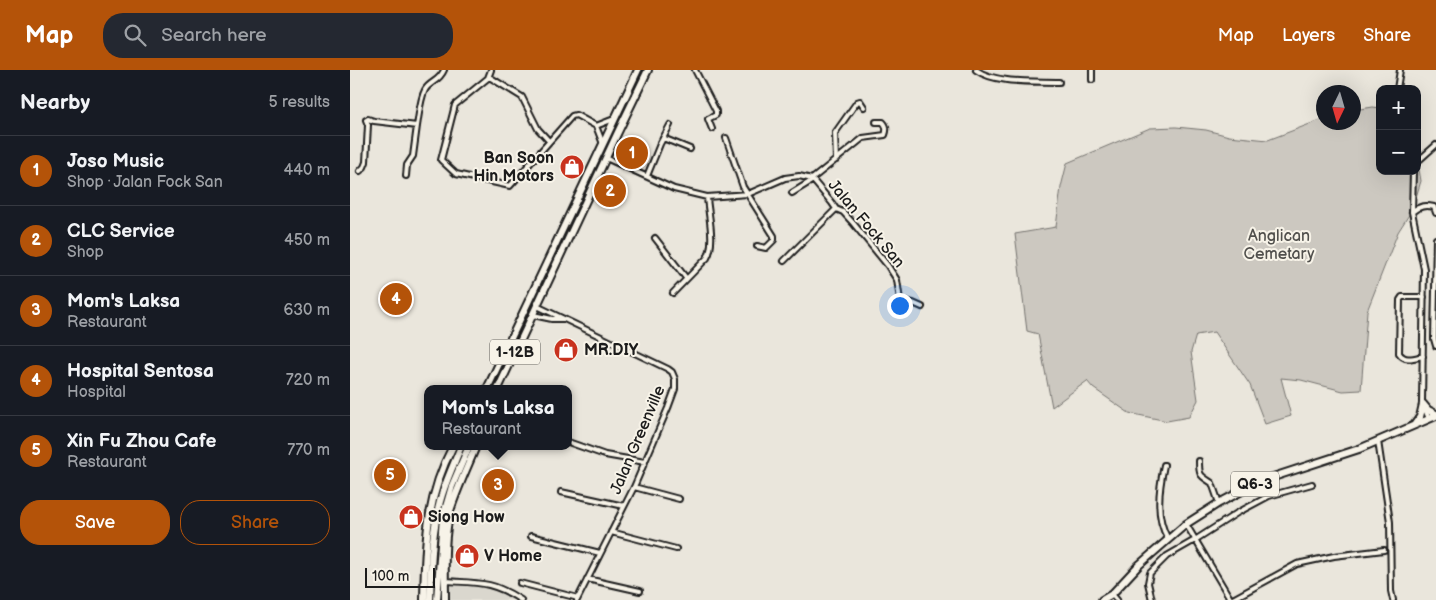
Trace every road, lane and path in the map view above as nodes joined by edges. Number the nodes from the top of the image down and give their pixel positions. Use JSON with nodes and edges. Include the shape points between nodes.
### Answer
{"nodes":[{"id":1,"x":444,"y":70,"type":"edge"},
{"id":2,"x":490,"y":70,"type":"edge"},
{"id":3,"x":638,"y":70,"type":"edge"},
{"id":4,"x":648,"y":70,"type":"edge"},
{"id":5,"x":695,"y":70,"type":"edge"},
{"id":6,"x":976,"y":70,"type":"edge"},
{"id":7,"x":1092,"y":70,"type":"edge"},
{"id":8,"x":1400,"y":70,"type":"edge"},
{"id":9,"x":488,"y":78,"type":"junction"},
{"id":10,"x":1092,"y":80,"type":"dead end"},
{"id":11,"x":1059,"y":82,"type":"dead end"},
{"id":12,"x":1398,"y":85,"type":"edge"},
{"id":13,"x":864,"y":107,"type":"dead end"},
{"id":14,"x":614,"y":119,"type":"junction"},
{"id":15,"x":876,"y":122,"type":"dead end"},
{"id":16,"x":417,"y":126,"type":"junction"},
{"id":17,"x":596,"y":126,"type":"junction"},
{"id":18,"x":670,"y":126,"type":"dead end"},
{"id":19,"x":712,"y":129,"type":"dead end"},
{"id":20,"x":663,"y":138,"type":"junction"},
{"id":21,"x":726,"y":138,"type":"dead end"},
{"id":22,"x":549,"y":140,"type":"junction"},
{"id":23,"x":603,"y":144,"type":"junction"},
{"id":24,"x":1436,"y":145,"type":"edge"},
{"id":25,"x":690,"y":148,"type":"dead end"},
{"id":26,"x":606,"y":158,"type":"junction"},
{"id":27,"x":1421,"y":158,"type":"edge"},
{"id":28,"x":836,"y":160,"type":"junction"},
{"id":29,"x":360,"y":170,"type":"dead end"},
{"id":30,"x":1413,"y":175,"type":"edge"},
{"id":31,"x":406,"y":176,"type":"dead end"},
{"id":32,"x":647,"y":176,"type":"junction"},
{"id":33,"x":812,"y":180,"type":"junction"},
{"id":34,"x":792,"y":193,"type":"dead end"},
{"id":35,"x":748,"y":194,"type":"junction"},
{"id":36,"x":706,"y":196,"type":"junction"},
{"id":37,"x":836,"y":209,"type":"junction"},
{"id":38,"x":1412,"y":212,"type":"junction"},
{"id":39,"x":1436,"y":212,"type":"edge"},
{"id":40,"x":655,"y":238,"type":"dead end"},
{"id":41,"x":1436,"y":239,"type":"edge"},
{"id":42,"x":757,"y":246,"type":"dead end"},
{"id":43,"x":784,"y":261,"type":"dead end"},
{"id":44,"x":686,"y":278,"type":"junction"},
{"id":45,"x":673,"y":293,"type":"dead end"},
{"id":46,"x":1424,"y":297,"type":"junction"},
{"id":47,"x":537,"y":306,"type":"junction"},
{"id":48,"x":922,"y":307,"type":"dead end"},
{"id":49,"x":533,"y":315,"type":"junction"},
{"id":50,"x":562,"y":319,"type":"junction"},
{"id":51,"x":1436,"y":346,"type":"edge"},
{"id":52,"x":1423,"y":356,"type":"junction"},
{"id":53,"x":489,"y":385,"type":"edge"},
{"id":54,"x":500,"y":385,"type":"edge"},
{"id":55,"x":1422,"y":404,"type":"junction"},
{"id":56,"x":1436,"y":415,"type":"edge"},
{"id":57,"x":1429,"y":419,"type":"junction"},
{"id":58,"x":1415,"y":425,"type":"junction"},
{"id":59,"x":1378,"y":441,"type":"junction"},
{"id":60,"x":572,"y":443,"type":"edge"},
{"id":61,"x":451,"y":450,"type":"edge"},
{"id":62,"x":459,"y":450,"type":"edge"},
{"id":63,"x":467,"y":450,"type":"edge"},
{"id":64,"x":474,"y":450,"type":"edge"},
{"id":65,"x":1199,"y":461,"type":"dead end"},
{"id":66,"x":645,"y":462,"type":"junction"},
{"id":67,"x":1164,"y":465,"type":"dead end"},
{"id":68,"x":1312,"y":484,"type":"dead end"},
{"id":69,"x":634,"y":487,"type":"junction"},
{"id":70,"x":562,"y":492,"type":"dead end"},
{"id":71,"x":679,"y":500,"type":"dead end"},
{"id":72,"x":1219,"y":503,"type":"junction"},
{"id":73,"x":624,"y":506,"type":"junction"},
{"id":74,"x":440,"y":516,"type":"junction"},
{"id":75,"x":1186,"y":524,"type":"junction"},
{"id":76,"x":611,"y":532,"type":"junction"},
{"id":77,"x":531,"y":536,"type":"dead end"},
{"id":78,"x":1168,"y":539,"type":"junction"},
{"id":79,"x":1195,"y":540,"type":"junction"},
{"id":80,"x":676,"y":549,"type":"dead end"},
{"id":81,"x":1384,"y":550,"type":"dead end"},
{"id":82,"x":600,"y":553,"type":"junction"},
{"id":83,"x":587,"y":579,"type":"junction"},
{"id":84,"x":445,"y":581,"type":"junction"},
{"id":85,"x":520,"y":583,"type":"dead end"},
{"id":86,"x":640,"y":591,"type":"dead end"},
{"id":87,"x":1112,"y":594,"type":"junction"},
{"id":88,"x":577,"y":599,"type":"edge"},
{"id":89,"x":424,"y":600,"type":"edge"},
{"id":90,"x":430,"y":600,"type":"edge"},
{"id":91,"x":438,"y":600,"type":"edge"},
{"id":92,"x":445,"y":600,"type":"edge"},
{"id":93,"x":521,"y":600,"type":"edge"},
{"id":94,"x":1102,"y":600,"type":"edge"},
{"id":95,"x":1117,"y":600,"type":"edge"},
{"id":96,"x":1152,"y":600,"type":"edge"},
{"id":97,"x":1231,"y":600,"type":"edge"},
{"id":98,"x":1392,"y":600,"type":"edge"}],
"edges":[{"from":1,"to":16,"type":"street","via":[[424,92]]},
{"from":2,"to":9,"type":"street"},
{"from":3,"to":14,"type":"main road"},
{"from":4,"to":26,"type":"main road","number":"1-12B"},
{"from":5,"to":19,"type":"street","via":[[716,111],[716,115],[708,119]]},
{"from":6,"to":11,"type":"street","via":[[1000,79]]},
{"from":7,"to":10,"type":"street"},
{"from":8,"to":12,"type":"street"},
{"from":9,"to":22,"type":"street","via":[[522,97],[538,129]]},
{"from":9,"to":22,"type":"street","via":[[455,105],[441,160],[452,172],[510,186]]},
{"from":13,"to":28,"type":"street","via":[[860,101],[857,102],[836,130]]},
{"from":14,"to":17,"type":"street"},
{"from":14,"to":23,"type":"main road"},
{"from":15,"to":28,"type":"street","via":[[886,125],[885,135],[863,138]]},
{"from":16,"to":29,"type":"street","via":[[367,120],[366,162]]},
{"from":16,"to":31,"type":"street","via":[[413,156]]},
{"from":17,"to":22,"type":"street","via":[[572,116]]},
{"from":17,"to":23,"type":"street"},
{"from":18,"to":20,"type":"street"},
{"from":20,"to":25,"type":"street"},
{"from":20,"to":32,"type":"street"},
{"from":21,"to":35,"type":"street"},
{"from":23,"to":53,"type":"main road"},
{"from":24,"to":27,"type":"street"},
{"from":26,"to":32,"type":"street","name":"Jalan Fock San"},
{"from":26,"to":47,"type":"main road","number":"1-12B"},
{"from":28,"to":33,"type":"street"},
{"from":30,"to":38,"type":"street"},
{"from":32,"to":36,"type":"street","name":"Jalan Fock San","via":[[674,189]]},
{"from":33,"to":34,"type":"street"},
{"from":33,"to":35,"type":"street","name":"Jalan Fock San","via":[[799,176],[785,178]]},
{"from":33,"to":37,"type":"street","name":"Jalan Fock San"},
{"from":35,"to":36,"type":"street","name":"Jalan Fock San"},
{"from":35,"to":42,"type":"street","via":[[775,238],[766,248]]},
{"from":36,"to":44,"type":"street","via":[[712,249]]},
{"from":37,"to":43,"type":"street"},
{"from":37,"to":48,"type":"street","name":"Jalan Fock San","via":[[843,212],[888,266],[897,280],[900,300]]},
{"from":38,"to":39,"type":"street","via":[[1428,206],[1434,207]]},
{"from":38,"to":46,"type":"street","via":[[1423,262]]},
{"from":40,"to":44,"type":"street"},
{"from":41,"to":51,"type":"street"},
{"from":44,"to":45,"type":"street"},
{"from":46,"to":52,"type":"street"},
{"from":46,"to":52,"type":"street","via":[[1402,297],[1400,300],[1399,353],[1406,359]]},
{"from":47,"to":49,"type":"main road","number":"1-12B"},
{"from":47,"to":50,"type":"street","name":"Jalan Greenville"},
{"from":49,"to":50,"type":"street","name":"Jalan Greenville"},
{"from":49,"to":54,"type":"main road","number":"1-12B"},
{"from":50,"to":66,"type":"street","name":"Jalan Greenville","via":[[672,372],[674,389]]},
{"from":52,"to":55,"type":"street"},
{"from":55,"to":56,"type":"main road"},
{"from":55,"to":57,"type":"street"},
{"from":55,"to":58,"type":"main road"},
{"from":56,"to":57,"type":"main road","number":"Q6-3"},
{"from":57,"to":58,"type":"main road","number":"Q6-3"},
{"from":58,"to":59,"type":"main road","number":"Q6-3"},
{"from":59,"to":72,"type":"main road","number":"Q6-3","via":[[1261,480]]},
{"from":59,"to":98,"type":"street","via":[[1390,522]]},
{"from":60,"to":66,"type":"street","via":[[605,455]]},
{"from":61,"to":89,"type":"main road","via":[[428,516]]},
{"from":62,"to":74,"type":"main road","via":[[446,482]]},
{"from":63,"to":74,"type":"main road"},
{"from":64,"to":84,"type":"main road","via":[[450,512]]},
{"from":65,"to":72,"type":"street","via":[[1200,474],[1212,483]]},
{"from":66,"to":69,"type":"street","name":"Jalan Greenville"},
{"from":67,"to":78,"type":"street","via":[[1159,505]]},
{"from":68,"to":79,"type":"street","via":[[1269,496]]},
{"from":69,"to":71,"type":"street"},
{"from":69,"to":73,"type":"street","name":"Jalan Greenville"},
{"from":70,"to":73,"type":"street"},
{"from":72,"to":75,"type":"main road","number":"Q6-3"},
{"from":73,"to":76,"type":"street","name":"Jalan Greenville"},
{"from":74,"to":90,"type":"main road","via":[[432,548]]},
{"from":74,"to":91,"type":"main road"},
{"from":75,"to":78,"type":"main road","number":"Q6-3"},
{"from":75,"to":79,"type":"street"},
{"from":76,"to":80,"type":"street"},
{"from":76,"to":82,"type":"street","name":"Jalan Greenville"},
{"from":77,"to":82,"type":"street"},
{"from":78,"to":87,"type":"main road","number":"Q6-3"},
{"from":79,"to":96,"type":"street","via":[[1166,556],[1150,573],[1148,583]]},
{"from":79,"to":97,"type":"street"},
{"from":81,"to":97,"type":"street","via":[[1297,564]]},
{"from":82,"to":83,"type":"street","name":"Jalan Greenville"},
{"from":83,"to":86,"type":"street"},
{"from":83,"to":88,"type":"street","name":"Jalan Greenville"},
{"from":84,"to":92,"type":"main road"},
{"from":84,"to":93,"type":"street","via":[[491,584]]},
{"from":85,"to":88,"type":"street"},
{"from":87,"to":94,"type":"main road","number":"Q6-3"},
{"from":87,"to":95,"type":"street"}]}
